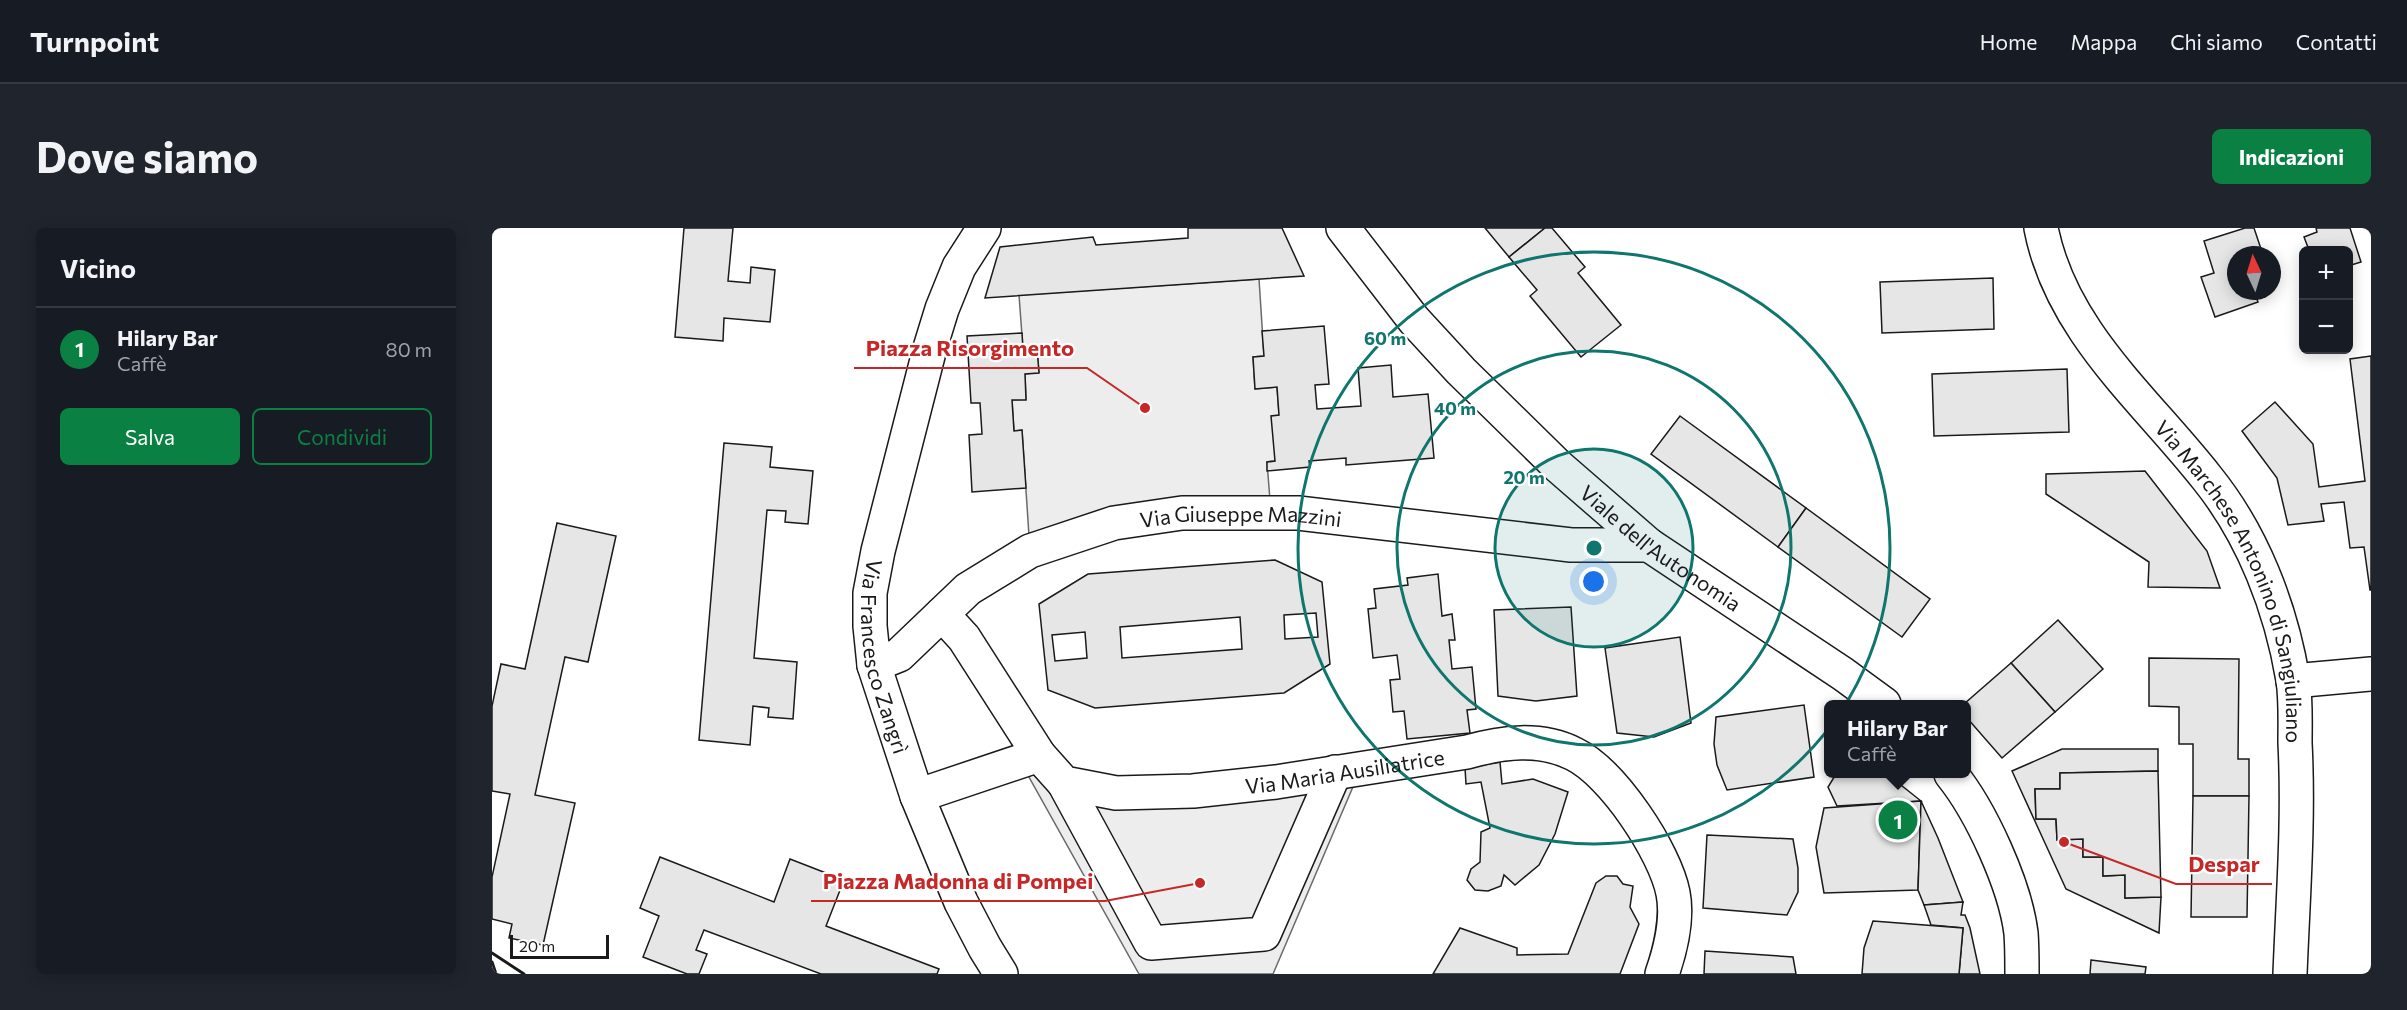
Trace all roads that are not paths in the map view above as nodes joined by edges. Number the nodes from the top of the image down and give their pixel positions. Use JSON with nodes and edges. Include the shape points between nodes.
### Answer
{"nodes":[{"id":1,"x":984,"y":228,"type":"edge"},
{"id":2,"x":1343,"y":228,"type":"edge"},
{"id":3,"x":2041,"y":228,"type":"edge"},
{"id":4,"x":1649,"y":545,"type":"junction"},
{"id":5,"x":942,"y":614,"type":"junction"},
{"id":6,"x":874,"y":665,"type":"junction"},
{"id":7,"x":2371,"y":674,"type":"edge"},
{"id":8,"x":2293,"y":681,"type":"junction"},
{"id":9,"x":1877,"y":700,"type":"edge"},
{"id":10,"x":1039,"y":755,"type":"junction"},
{"id":11,"x":1335,"y":772,"type":"junction"},
{"id":12,"x":1064,"y":783,"type":"junction"},
{"id":13,"x":1960,"y":785,"type":"edge"},
{"id":14,"x":917,"y":796,"type":"junction"},
{"id":15,"x":1001,"y":974,"type":"edge"},
{"id":16,"x":1662,"y":974,"type":"edge"},
{"id":17,"x":2022,"y":974,"type":"edge"},
{"id":18,"x":2290,"y":974,"type":"edge"}],
"edges":[{"from":1,"to":6,"type":"street","name":"Via Francesco Zangrì","via":[[959,267],[942,309],[878,551],[870,593]]},
{"from":2,"to":4,"type":"street","name":"Viale dell'Autonomia","via":[[1414,320],[1461,371],[1558,466]]},
{"from":3,"to":8,"type":"street","name":"Via Marchese Antonino di Sangiuliano","via":[[2045,249],[2066,299],[2095,347],[2208,478],[2239,525],[2272,594]]},
{"from":4,"to":5,"type":"street","name":"Via Giuseppe Mazzini","via":[[1571,545],[1298,513],[1182,513],[1114,524],[1030,551],[968,589]]},
{"from":4,"to":9,"type":"street","name":"Viale dell'Autonomia"},
{"from":5,"to":6,"type":"street","name":"Via Giuseppe Mazzini","via":[[899,655]]},
{"from":5,"to":10,"type":"street","via":[[964,638]]},
{"from":6,"to":14,"type":"street","name":"Via Francesco Zangrì"},
{"from":7,"to":8,"type":"street"},
{"from":8,"to":18,"type":"street","name":"Via Marchese Antonino di Sangiuliano","via":[[2296,826]]},
{"from":10,"to":12,"type":"street"},
{"from":10,"to":14,"type":"street"},
{"from":11,"to":12,"type":"street","name":"Via Maria Ausiliatrice","via":[[1193,790],[1116,793]]},
{"from":11,"to":12,"type":"street","via":[[1264,934],[1151,943]]},
{"from":11,"to":16,"type":"street","name":"Via Maria Ausiliatrice","via":[[1525,742],[1573,753],[1586,761],[1633,812],[1665,869],[1673,904],[1670,950]]},
{"from":13,"to":17,"type":"street","via":[[1991,843],[2010,892],[2020,931]]},
{"from":14,"to":15,"type":"street","name":"Via Francesco Zangrì","via":[[961,902]]}]}
